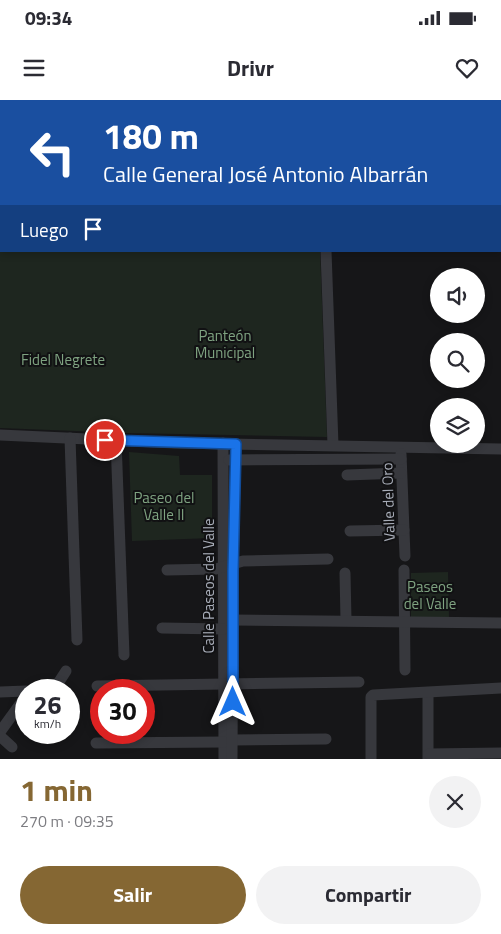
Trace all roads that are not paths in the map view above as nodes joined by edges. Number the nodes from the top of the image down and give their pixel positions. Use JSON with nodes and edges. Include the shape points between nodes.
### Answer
{"nodes":[{"id":1,"x":326,"y":252,"type":"edge"},
{"id":2,"x":0,"y":435,"type":"edge"},
{"id":3,"x":70,"y":438,"type":"junction"},
{"id":4,"x":116,"y":440,"type":"junction"},
{"id":5,"x":223,"y":443,"type":"junction"},
{"id":6,"x":236,"y":444,"type":"junction"},
{"id":7,"x":333,"y":445,"type":"junction"},
{"id":8,"x":401,"y":447,"type":"junction"},
{"id":9,"x":501,"y":449,"type":"edge"},
{"id":10,"x":401,"y":459,"type":"junction"},
{"id":11,"x":235,"y":460,"type":"junction"},
{"id":12,"x":223,"y":461,"type":"junction"},
{"id":13,"x":400,"y":473,"type":"junction"},
{"id":14,"x":347,"y":475,"type":"dead end"},
{"id":15,"x":404,"y":530,"type":"junction"},
{"id":16,"x":350,"y":531,"type":"dead end"},
{"id":17,"x":404,"y":556,"type":"dead end"},
{"id":18,"x":328,"y":559,"type":"dead end"},
{"id":19,"x":228,"y":565,"type":"junction"},
{"id":20,"x":167,"y":570,"type":"dead end"},
{"id":21,"x":404,"y":570,"type":"dead end"},
{"id":22,"x":346,"y":573,"type":"dead end"},
{"id":23,"x":233,"y":620,"type":"junction"},
{"id":24,"x":346,"y":620,"type":"junction"},
{"id":25,"x":405,"y":621,"type":"junction"},
{"id":26,"x":501,"y":623,"type":"edge"},
{"id":27,"x":162,"y":628,"type":"dead end"},
{"id":28,"x":223,"y":628,"type":"junction"},
{"id":29,"x":77,"y":640,"type":"dead end"},
{"id":30,"x":124,"y":655,"type":"dead end"},
{"id":31,"x":406,"y":670,"type":"dead end"},
{"id":32,"x":66,"y":671,"type":"dead end"},
{"id":33,"x":61,"y":679,"type":"edge"},
{"id":34,"x":359,"y":682,"type":"dead end"},
{"id":35,"x":229,"y":684,"type":"junction"},
{"id":36,"x":155,"y":685,"type":"edge"},
{"id":37,"x":501,"y":688,"type":"edge"},
{"id":38,"x":15,"y":691,"type":"edge"},
{"id":39,"x":0,"y":692,"type":"edge"},
{"id":40,"x":428,"y":692,"type":"junction"},
{"id":41,"x":15,"y":712,"type":"edge"},
{"id":42,"x":0,"y":734,"type":"edge"},
{"id":43,"x":326,"y":739,"type":"dead end"},
{"id":44,"x":228,"y":741,"type":"junction"},
{"id":45,"x":155,"y":742,"type":"edge"},
{"id":46,"x":12,"y":747,"type":"dead end"},
{"id":47,"x":501,"y":754,"type":"edge"},
{"id":48,"x":429,"y":756,"type":"edge"},
{"id":49,"x":224,"y":759,"type":"edge"},
{"id":50,"x":232,"y":759,"type":"edge"},
{"id":51,"x":371,"y":759,"type":"edge"}],
"edges":[{"from":1,"to":7,"type":"street"},
{"from":2,"to":3,"type":"street"},
{"from":3,"to":4,"type":"street"},
{"from":3,"to":29,"type":"street"},
{"from":4,"to":5,"type":"street"},
{"from":4,"to":30,"type":"street"},
{"from":5,"to":6,"type":"street"},
{"from":5,"to":12,"type":"street","name":"Calle Paseos del Valle"},
{"from":6,"to":7,"type":"street"},
{"from":6,"to":11,"type":"street","name":"Calle Paseos del Valle"},
{"from":7,"to":8,"type":"street"},
{"from":8,"to":9,"type":"street"},
{"from":8,"to":10,"type":"street","name":"Valle del Oro"},
{"from":10,"to":11,"type":"street"},
{"from":10,"to":13,"type":"street","name":"Valle del Oro"},
{"from":11,"to":12,"type":"street"},
{"from":11,"to":19,"type":"street","name":"Calle Paseos del Valle"},
{"from":12,"to":19,"type":"street","name":"Calle Paseos del Valle"},
{"from":13,"to":14,"type":"street"},
{"from":13,"to":15,"type":"street","name":"Valle del Oro"},
{"from":15,"to":16,"type":"street"},
{"from":15,"to":17,"type":"street","name":"Valle del Oro"},
{"from":18,"to":19,"type":"street","via":[[243,561]]},
{"from":19,"to":20,"type":"street"},
{"from":19,"to":23,"type":"street","name":"Calle Paseos del Valle"},
{"from":19,"to":28,"type":"street","name":"Calle Paseos del Valle"},
{"from":21,"to":25,"type":"street"},
{"from":22,"to":24,"type":"street"},
{"from":23,"to":24,"type":"street"},
{"from":23,"to":35,"type":"street","name":"Calle Paseos del Valle"},
{"from":24,"to":25,"type":"street"},
{"from":25,"to":26,"type":"street"},
{"from":25,"to":31,"type":"street"},
{"from":27,"to":28,"type":"street"},
{"from":28,"to":35,"type":"street","name":"Calle Paseos del Valle"},
{"from":32,"to":33,"type":"street"},
{"from":34,"to":35,"type":"street"},
{"from":35,"to":36,"type":"street"},
{"from":35,"to":44,"type":"street","name":"Calle Paseos del Valle"},
{"from":37,"to":40,"type":"street"},
{"from":38,"to":39,"type":"street"},
{"from":40,"to":48,"type":"street"},
{"from":40,"to":51,"type":"street","via":[[372,695]]},
{"from":41,"to":42,"type":"street"},
{"from":42,"to":46,"type":"street"},
{"from":43,"to":44,"type":"street"},
{"from":44,"to":45,"type":"street"},
{"from":44,"to":49,"type":"street","name":"Calle Paseos del Valle"},
{"from":44,"to":50,"type":"street","name":"Calle Paseos del Valle"},
{"from":47,"to":48,"type":"street"}]}
